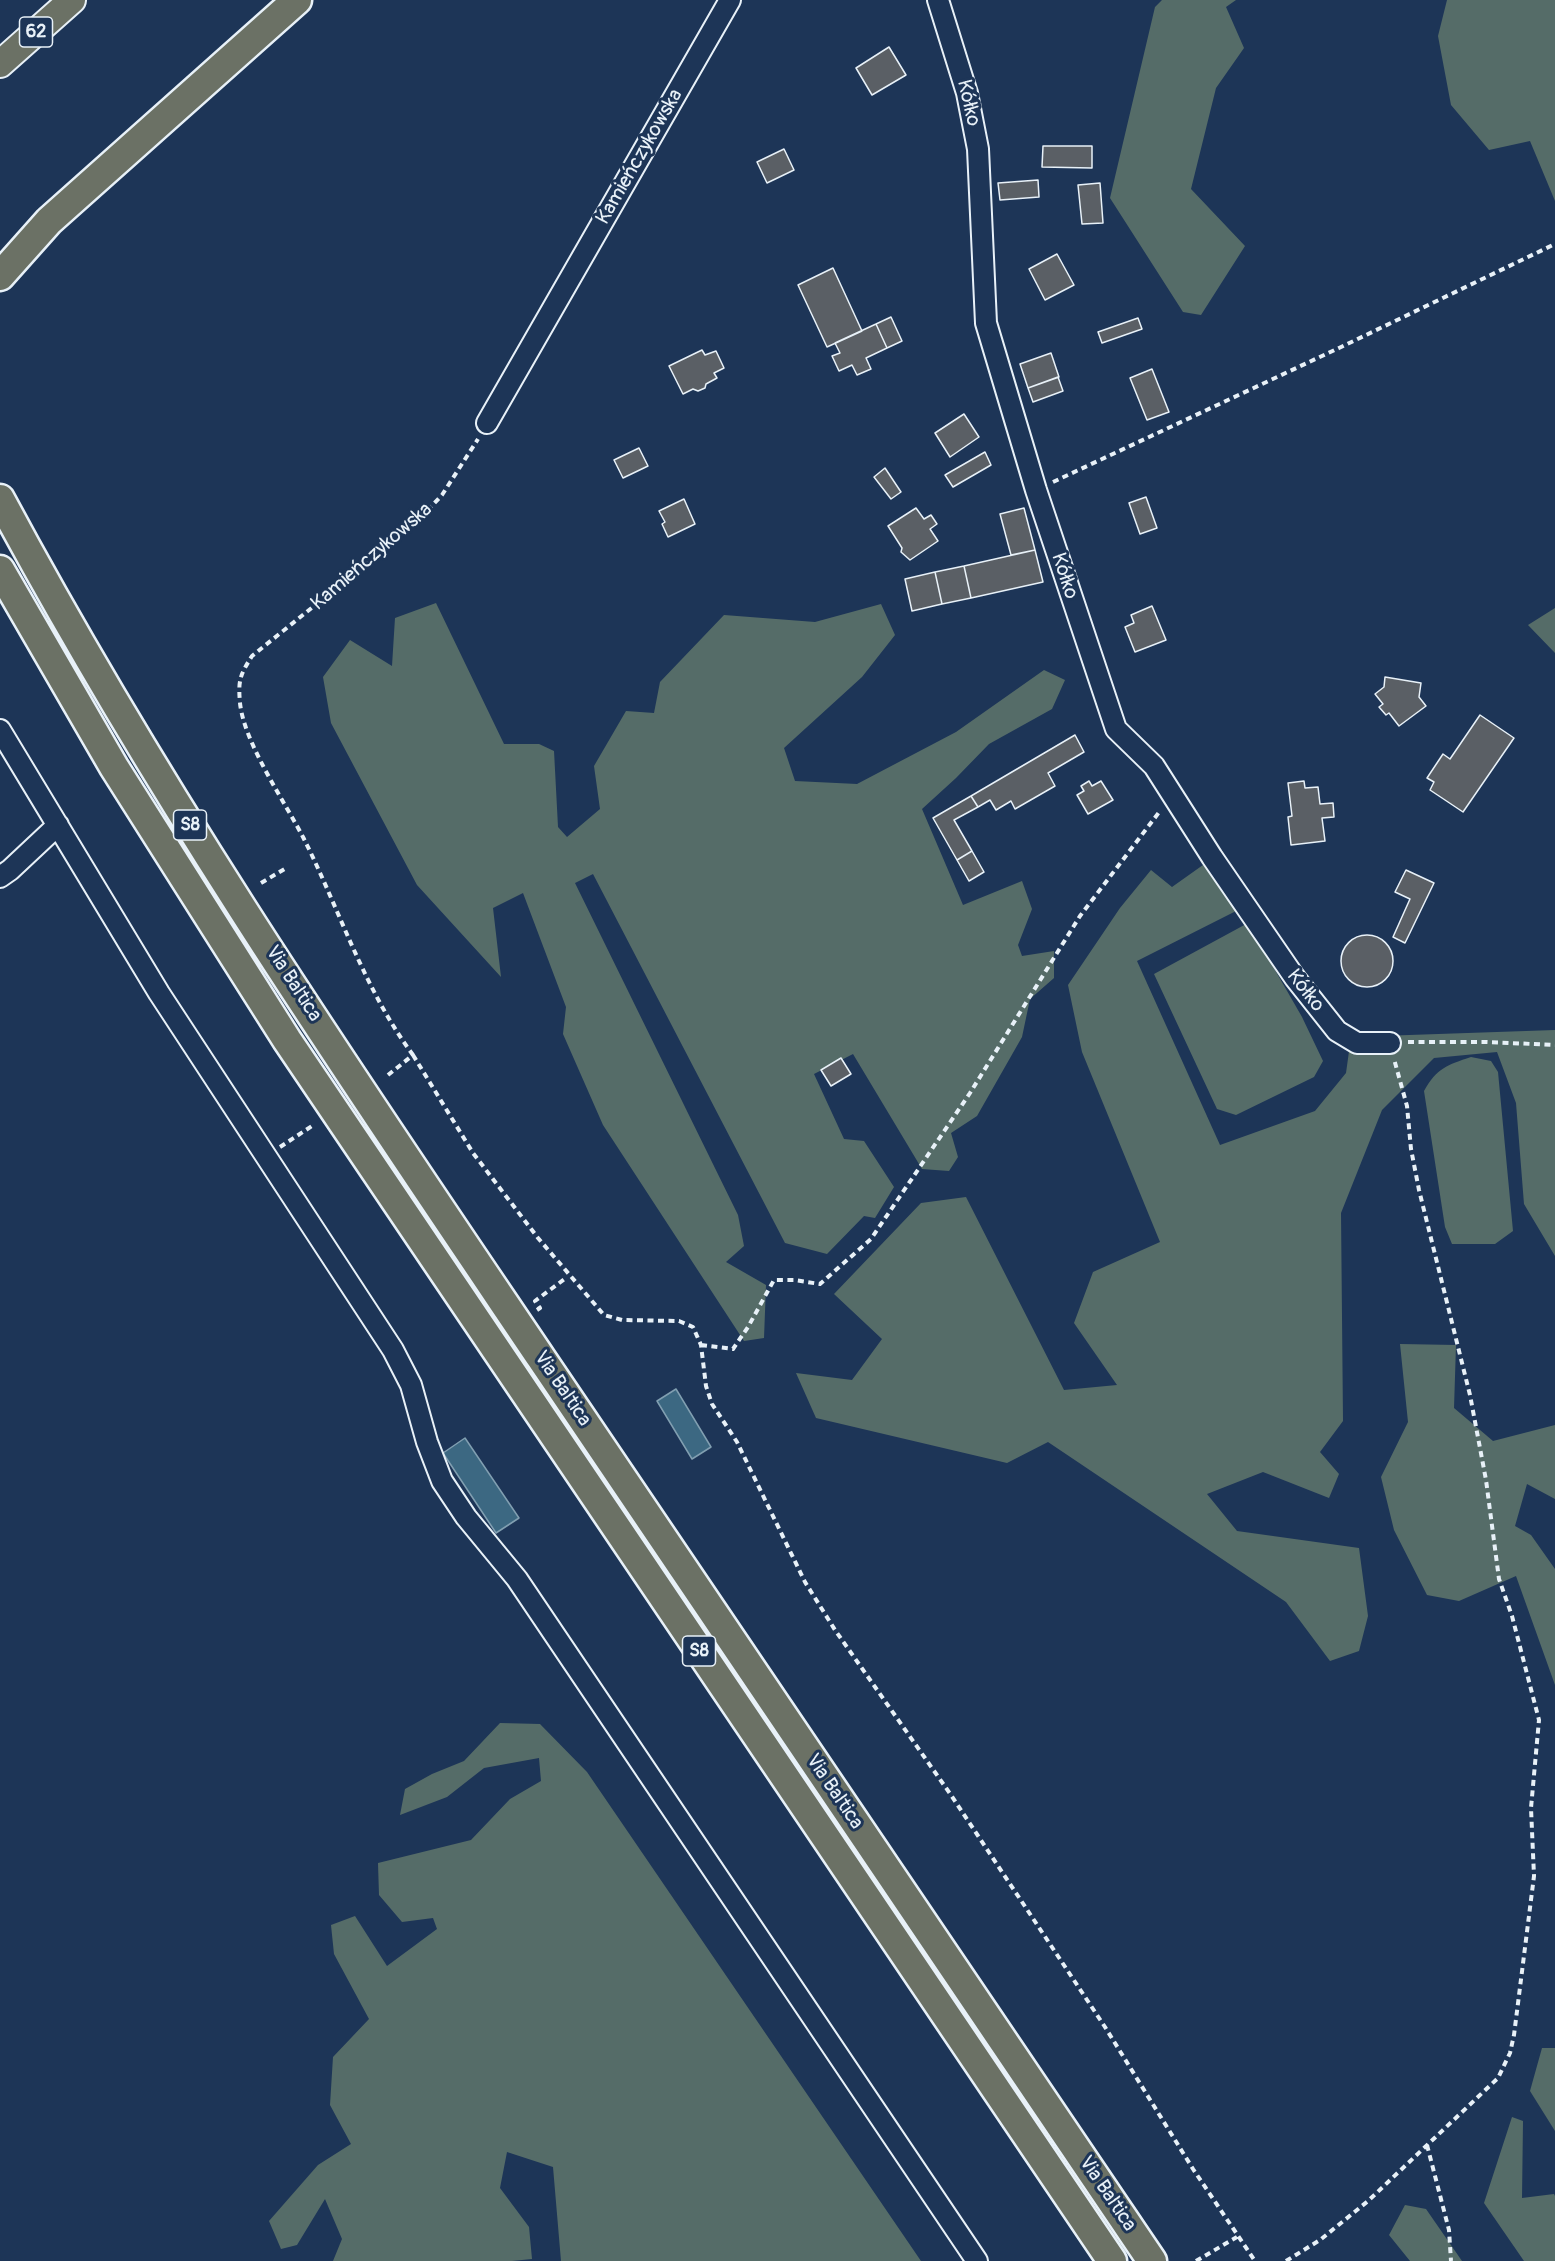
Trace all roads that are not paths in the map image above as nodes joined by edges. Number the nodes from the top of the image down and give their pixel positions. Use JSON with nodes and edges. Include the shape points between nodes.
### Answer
{"nodes":[{"id":1,"x":72,"y":0,"type":"edge"},
{"id":2,"x":297,"y":0,"type":"edge"},
{"id":3,"x":730,"y":0,"type":"edge"},
{"id":4,"x":938,"y":0,"type":"edge"},
{"id":5,"x":0,"y":63,"type":"edge"},
{"id":6,"x":49,"y":221,"type":"junction"},
{"id":7,"x":0,"y":244,"type":"edge"},
{"id":8,"x":0,"y":276,"type":"edge"},
{"id":9,"x":487,"y":423,"type":"road end"},
{"id":10,"x":0,"y":481,"type":"edge"},
{"id":11,"x":0,"y":499,"type":"edge"},
{"id":12,"x":18,"y":532,"type":"junction"},
{"id":13,"x":0,"y":570,"type":"edge"},
{"id":14,"x":0,"y":730,"type":"edge"},
{"id":15,"x":58,"y":825,"type":"junction"},
{"id":16,"x":0,"y":877,"type":"edge"},
{"id":17,"x":1389,"y":1043,"type":"road end"},
{"id":18,"x":977,"y":2261,"type":"edge"},
{"id":19,"x":1112,"y":2261,"type":"edge"},
{"id":20,"x":1152,"y":2261,"type":"edge"}],
"edges":[{"from":1,"to":5,"type":"main road","number":"62"},
{"from":2,"to":6,"type":"highway"},
{"from":3,"to":9,"type":"street","name":"Kamieńczykowska"},
{"from":4,"to":17,"type":"street","name":"Kółko","via":[[967,93],[978,149],[986,323],[1036,490],[1116,729],[1154,766],[1295,978],[1337,1031],[1357,1043]]},
{"from":6,"to":7,"type":"highway"},
{"from":6,"to":8,"type":"highway"},
{"from":10,"to":12,"type":"highway"},
{"from":11,"to":12,"type":"highway","name":"Via Baltica","number":"S8"},
{"from":12,"to":20,"type":"highway","name":"Via Baltica","number":"S8","via":[[185,817],[404,1156]]},
{"from":13,"to":19,"type":"highway","name":"Via Baltica","number":"S8","via":[[114,767],[287,1040]]},
{"from":14,"to":15,"type":"street"},
{"from":15,"to":16,"type":"street"},
{"from":15,"to":18,"type":"street","via":[[159,993],[393,1350],[411,1385],[442,1481],[517,1580]]}]}
